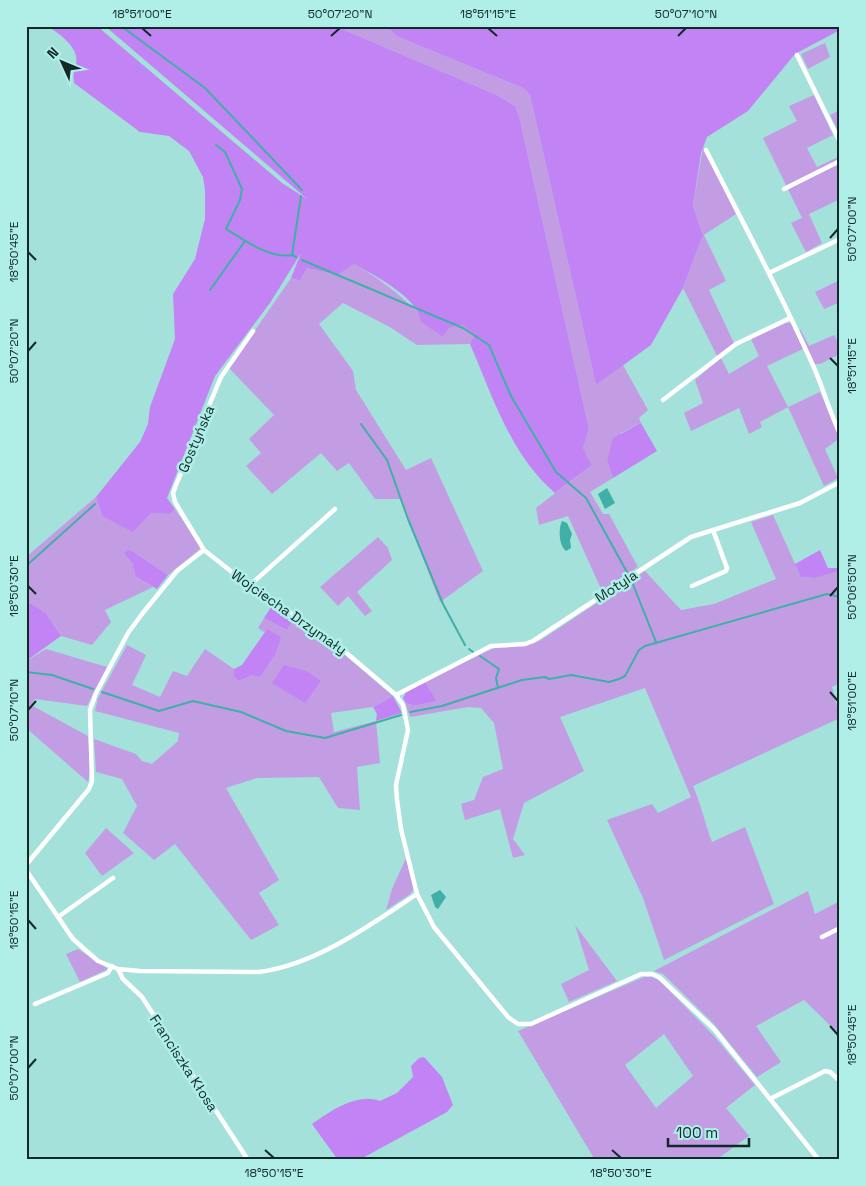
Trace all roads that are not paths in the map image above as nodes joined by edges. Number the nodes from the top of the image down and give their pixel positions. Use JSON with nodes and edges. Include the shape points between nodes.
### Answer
{"nodes":[{"id":1,"x":797,"y":55,"type":"dead end"},
{"id":2,"x":840,"y":142,"type":"edge"},
{"id":3,"x":706,"y":150,"type":"dead end"},
{"id":4,"x":840,"y":161,"type":"edge"},
{"id":5,"x":784,"y":189,"type":"dead end"},
{"id":6,"x":840,"y":239,"type":"edge"},
{"id":7,"x":769,"y":273,"type":"junction"},
{"id":8,"x":790,"y":318,"type":"junction"},
{"id":9,"x":253,"y":331,"type":"dead end"},
{"id":10,"x":663,"y":400,"type":"dead end"},
{"id":11,"x":840,"y":434,"type":"edge"},
{"id":12,"x":840,"y":482,"type":"edge"},
{"id":13,"x":335,"y":509,"type":"dead end"},
{"id":14,"x":713,"y":530,"type":"junction"},
{"id":15,"x":204,"y":550,"type":"junction"},
{"id":16,"x":250,"y":585,"type":"junction"},
{"id":17,"x":692,"y":586,"type":"dead end"},
{"id":18,"x":396,"y":695,"type":"junction"},
{"id":19,"x":26,"y":865,"type":"edge"},
{"id":20,"x":26,"y":870,"type":"edge"},
{"id":21,"x":113,"y":878,"type":"dead end"},
{"id":22,"x":417,"y":894,"type":"junction"},
{"id":23,"x":58,"y":917,"type":"junction"},
{"id":24,"x":840,"y":928,"type":"edge"},
{"id":25,"x":822,"y":937,"type":"dead end"},
{"id":26,"x":112,"y":966,"type":"junction"},
{"id":27,"x":118,"y":969,"type":"junction"},
{"id":28,"x":35,"y":1004,"type":"dead end"},
{"id":29,"x":840,"y":1081,"type":"edge"},
{"id":30,"x":770,"y":1100,"type":"junction"},
{"id":31,"x":248,"y":1160,"type":"edge"},
{"id":32,"x":819,"y":1160,"type":"edge"}],
"edges":[{"from":1,"to":2,"type":"street"},
{"from":3,"to":7,"type":"street"},
{"from":4,"to":5,"type":"street"},
{"from":6,"to":7,"type":"street"},
{"from":7,"to":8,"type":"street"},
{"from":8,"to":10,"type":"street","via":[[736,344]]},
{"from":8,"to":11,"type":"street"},
{"from":9,"to":15,"type":"street","name":"Gostyńska","via":[[221,377],[173,493],[175,502]]},
{"from":12,"to":14,"type":"street","name":"Motyla","via":[[800,503]]},
{"from":13,"to":16,"type":"street"},
{"from":14,"to":17,"type":"street","via":[[726,571]]},
{"from":14,"to":18,"type":"street","name":"Motyla","via":[[691,537],[532,641],[491,646]]},
{"from":15,"to":16,"type":"street","name":"Wojciecha Drzymały"},
{"from":15,"to":19,"type":"street","via":[[177,571],[128,633],[96,692],[90,710],[92,781],[89,789]]},
{"from":16,"to":18,"type":"street","name":"Wojciecha Drzymały","via":[[336,644]]},
{"from":18,"to":22,"type":"street","name":"Wojciecha Drzymały","via":[[403,705],[408,730],[396,785],[397,800]]},
{"from":20,"to":23,"type":"street"},
{"from":21,"to":23,"type":"street"},
{"from":22,"to":27,"type":"street","via":[[342,941],[276,970]]},
{"from":22,"to":30,"type":"street","name":"Wojciecha Drzymały","via":[[434,927],[513,1022],[531,1024],[610,986],[641,974],[652,974],[714,1029]]},
{"from":23,"to":26,"type":"street","via":[[85,951]]},
{"from":24,"to":25,"type":"street"},
{"from":26,"to":27,"type":"street"},
{"from":26,"to":28,"type":"street","via":[[108,973]]},
{"from":27,"to":31,"type":"street","name":"Franciszka Kłosa","via":[[123,979],[142,997]]},
{"from":29,"to":30,"type":"street","via":[[825,1071]]},
{"from":30,"to":32,"type":"street","name":"Wojciecha Drzymały"}]}
